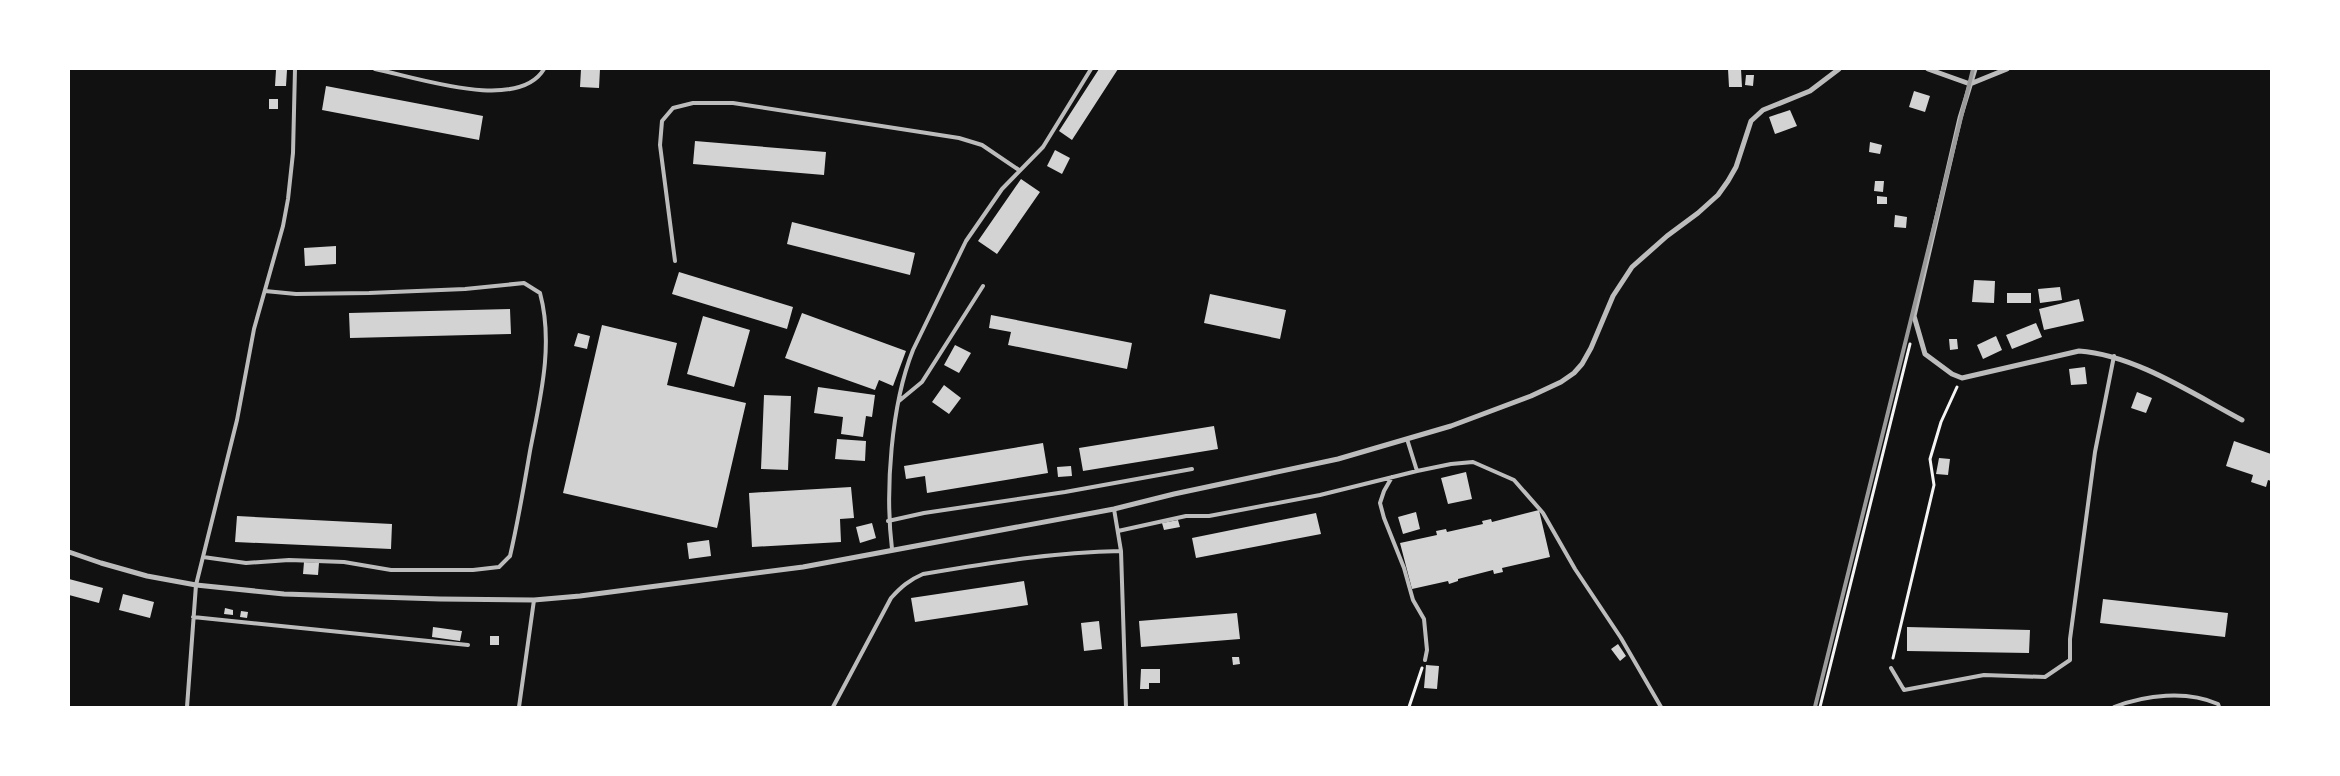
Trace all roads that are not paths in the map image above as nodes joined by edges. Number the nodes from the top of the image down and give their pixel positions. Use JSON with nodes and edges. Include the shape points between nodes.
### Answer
{"nodes":[{"id":1,"x":296,"y":69,"type":"edge"},
{"id":2,"x":375,"y":69,"type":"edge"},
{"id":3,"x":544,"y":69,"type":"edge"},
{"id":4,"x":1091,"y":69,"type":"edge"},
{"id":5,"x":1839,"y":69,"type":"edge"},
{"id":6,"x":1928,"y":69,"type":"edge"},
{"id":7,"x":1975,"y":69,"type":"edge"},
{"id":8,"x":2007,"y":69,"type":"edge"},
{"id":9,"x":1970,"y":84,"type":"junction"},
{"id":10,"x":1020,"y":170,"type":"junction"},
{"id":11,"x":675,"y":261,"type":"dead end"},
{"id":12,"x":983,"y":286,"type":"dead end"},
{"id":13,"x":265,"y":291,"type":"junction"},
{"id":14,"x":2114,"y":356,"type":"junction"},
{"id":15,"x":899,"y":401,"type":"junction"},
{"id":16,"x":2242,"y":420,"type":"dead end"},
{"id":17,"x":1407,"y":439,"type":"junction"},
{"id":18,"x":1192,"y":470,"type":"dead end"},
{"id":19,"x":1417,"y":471,"type":"junction"},
{"id":20,"x":1392,"y":477,"type":"junction"},
{"id":21,"x":1114,"y":509,"type":"junction"},
{"id":22,"x":888,"y":521,"type":"junction"},
{"id":23,"x":1118,"y":531,"type":"junction"},
{"id":24,"x":892,"y":549,"type":"junction"},
{"id":25,"x":1121,"y":551,"type":"junction"},
{"id":26,"x":69,"y":552,"type":"edge"},
{"id":27,"x":203,"y":557,"type":"junction"},
{"id":28,"x":196,"y":585,"type":"junction"},
{"id":29,"x":534,"y":600,"type":"junction"},
{"id":30,"x":194,"y":617,"type":"junction"},
{"id":31,"x":468,"y":645,"type":"dead end"},
{"id":32,"x":1425,"y":660,"type":"road end"},
{"id":33,"x":1891,"y":668,"type":"road end"},
{"id":34,"x":187,"y":707,"type":"edge"},
{"id":35,"x":519,"y":707,"type":"edge"},
{"id":36,"x":833,"y":707,"type":"edge"},
{"id":37,"x":1126,"y":707,"type":"edge"},
{"id":38,"x":1661,"y":707,"type":"edge"},
{"id":39,"x":2114,"y":707,"type":"edge"},
{"id":40,"x":2219,"y":707,"type":"edge"}],
"edges":[{"from":1,"to":13,"type":"lane","via":[[288,199]]},
{"from":2,"to":3,"type":"lane","via":[[452,85],[505,91],[535,81]]},
{"from":4,"to":10,"type":"lane","via":[[1043,147]]},
{"from":5,"to":17,"type":"street","via":[[1810,92],[1756,115],[1751,121],[1736,167],[1718,195],[1649,251],[1627,274],[1613,296],[1582,364],[1561,382],[1452,426]]},
{"from":6,"to":9,"type":"street"},
{"from":7,"to":9,"type":"street"},
{"from":8,"to":9,"type":"street"},
{"from":9,"to":14,"type":"street","via":[[1914,316],[1925,354],[1962,378],[2079,351]]},
{"from":10,"to":11,"type":"lane","via":[[982,145],[959,138],[733,103],[693,103],[673,108],[662,121],[660,145]]},
{"from":10,"to":15,"type":"lane","via":[[1002,189],[953,264],[906,366]]},
{"from":12,"to":15,"type":"lane","via":[[922,382]]},
{"from":13,"to":27,"type":"lane"},
{"from":13,"to":27,"type":"lane","via":[[369,293],[524,284],[540,293],[545,311],[546,348],[542,386],[510,556],[499,567],[473,570],[391,570],[344,562],[289,560],[246,563]]},
{"from":14,"to":16,"type":"street"},
{"from":14,"to":33,"type":"lane","via":[[2096,452],[2070,638],[2070,660],[2045,677],[1984,674],[1904,690]]},
{"from":15,"to":22,"type":"lane"},
{"from":17,"to":19,"type":"lane"},
{"from":17,"to":21,"type":"street","via":[[1338,459]]},
{"from":18,"to":22,"type":"lane"},
{"from":19,"to":20,"type":"lane"},
{"from":19,"to":38,"type":"lane","via":[[1473,462],[1514,480],[1543,513]]},
{"from":20,"to":23,"type":"lane","via":[[1320,495]]},
{"from":20,"to":32,"type":"lane","via":[[1380,503],[1413,600],[1424,619]]},
{"from":21,"to":23,"type":"lane"},
{"from":21,"to":24,"type":"street"},
{"from":22,"to":24,"type":"lane"},
{"from":23,"to":25,"type":"lane"},
{"from":24,"to":29,"type":"street","via":[[803,567]]},
{"from":25,"to":36,"type":"lane","via":[[1064,552],[923,574],[912,579],[891,598]]},
{"from":25,"to":37,"type":"lane"},
{"from":26,"to":28,"type":"street","via":[[148,576]]},
{"from":27,"to":28,"type":"lane"},
{"from":28,"to":29,"type":"street","via":[[284,594]]},
{"from":28,"to":30,"type":"lane"},
{"from":29,"to":35,"type":"lane"},
{"from":30,"to":31,"type":"lane"},
{"from":30,"to":34,"type":"lane"},
{"from":39,"to":40,"type":"lane","via":[[2142,698],[2162,696],[2197,698],[2212,701]]}]}
